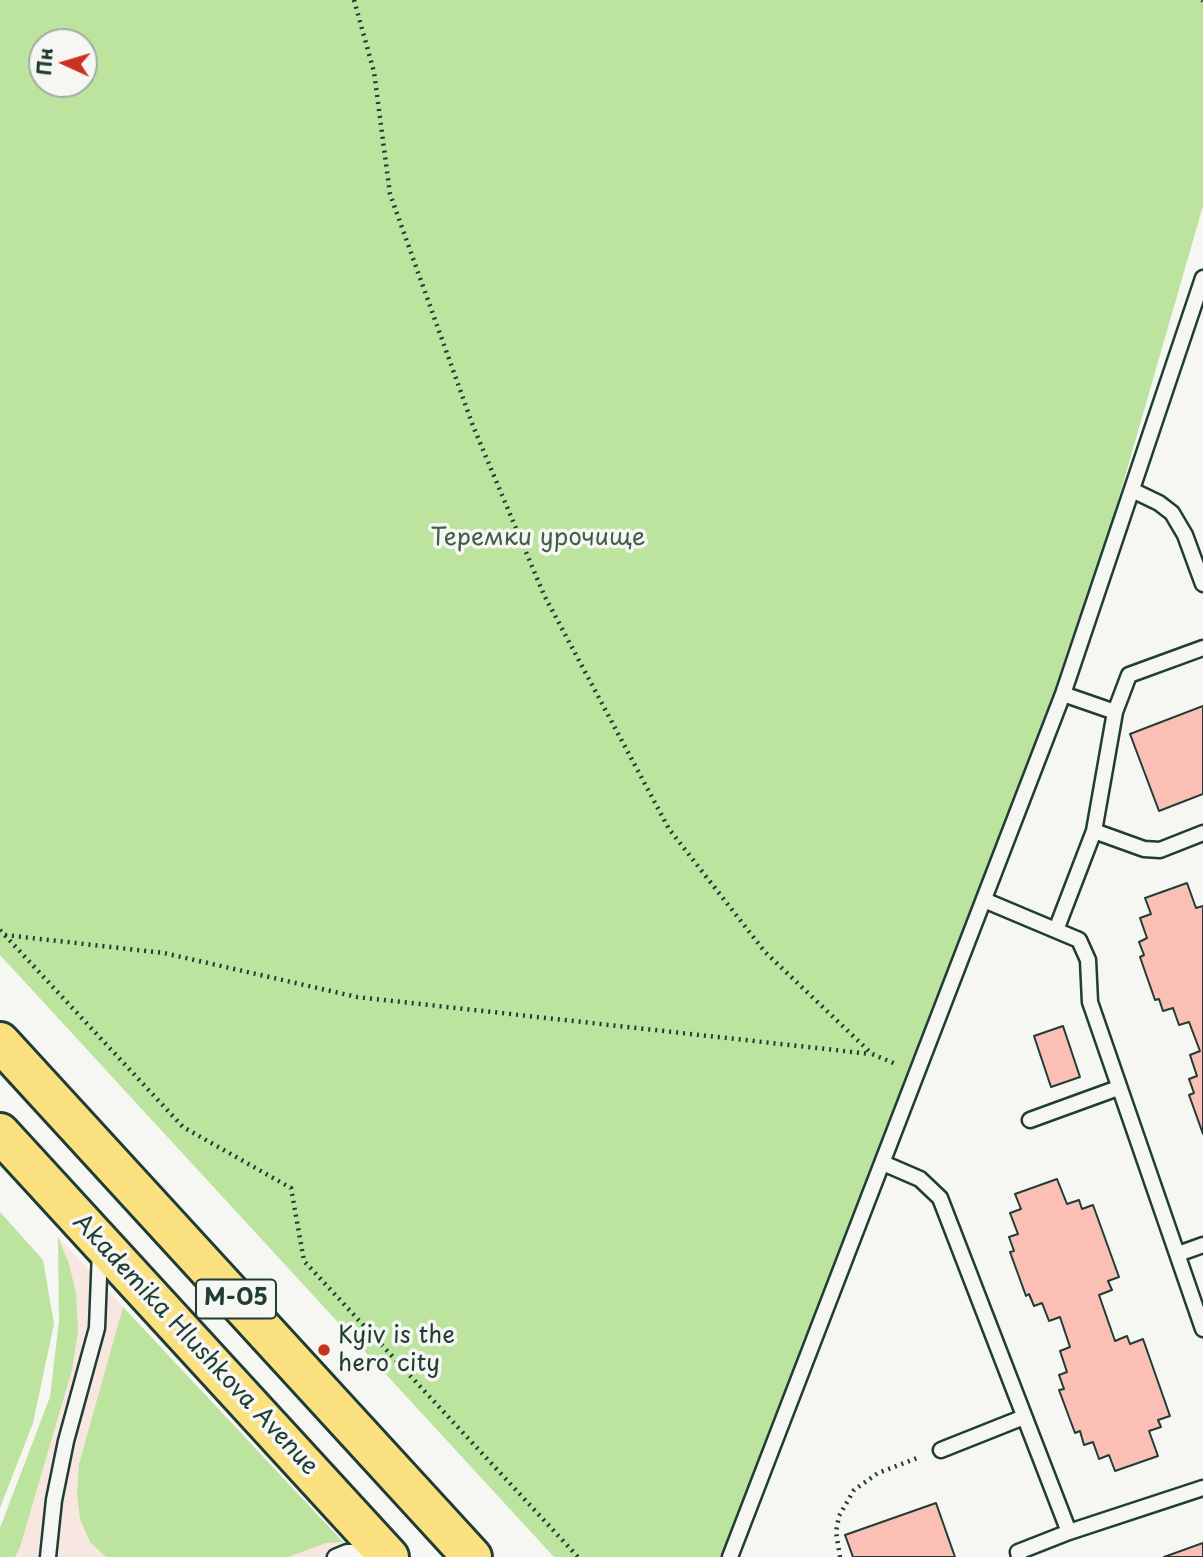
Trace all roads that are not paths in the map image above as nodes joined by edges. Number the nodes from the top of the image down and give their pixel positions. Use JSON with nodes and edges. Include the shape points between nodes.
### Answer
{"nodes":[{"id":1,"x":1203,"y":278,"type":"edge"},
{"id":2,"x":1132,"y":490,"type":"junction"},
{"id":3,"x":1203,"y":584,"type":"edge"},
{"id":4,"x":1203,"y":648,"type":"edge"},
{"id":5,"x":1063,"y":694,"type":"junction"},
{"id":6,"x":1115,"y":712,"type":"junction"},
{"id":7,"x":1094,"y":831,"type":"junction"},
{"id":8,"x":1203,"y":833,"type":"edge"},
{"id":9,"x":984,"y":900,"type":"junction"},
{"id":10,"x":1056,"y":930,"type":"junction"},
{"id":11,"x":0,"y":1042,"type":"edge"},
{"id":12,"x":1118,"y":1088,"type":"junction"},
{"id":13,"x":1030,"y":1120,"type":"dead end"},
{"id":14,"x":0,"y":1133,"type":"edge"},
{"id":15,"x":883,"y":1163,"type":"junction"},
{"id":16,"x":100,"y":1243,"type":"junction"},
{"id":17,"x":1203,"y":1245,"type":"edge"},
{"id":18,"x":1178,"y":1254,"type":"junction"},
{"id":19,"x":1203,"y":1329,"type":"edge"},
{"id":20,"x":1024,"y":1417,"type":"junction"},
{"id":21,"x":941,"y":1450,"type":"road end"},
{"id":22,"x":1203,"y":1488,"type":"edge"},
{"id":23,"x":1069,"y":1532,"type":"junction"},
{"id":24,"x":387,"y":1554,"type":"edge"},
{"id":25,"x":48,"y":1557,"type":"edge"},
{"id":26,"x":335,"y":1557,"type":"edge"},
{"id":27,"x":472,"y":1557,"type":"edge"},
{"id":28,"x":730,"y":1557,"type":"edge"},
{"id":29,"x":1019,"y":1557,"type":"edge"}],
"edges":[{"from":1,"to":2,"type":"lane"},
{"from":2,"to":3,"type":"lane","via":[[1172,513]]},
{"from":2,"to":5,"type":"lane"},
{"from":4,"to":6,"type":"lane","via":[[1129,675]]},
{"from":5,"to":6,"type":"lane"},
{"from":5,"to":9,"type":"lane"},
{"from":6,"to":7,"type":"lane"},
{"from":7,"to":8,"type":"lane","via":[[1144,849],[1160,849]]},
{"from":7,"to":10,"type":"lane"},
{"from":9,"to":10,"type":"lane"},
{"from":9,"to":15,"type":"lane"},
{"from":10,"to":12,"type":"lane","via":[[1079,940],[1088,960],[1090,1002]]},
{"from":11,"to":27,"type":"highway","number":"М-05"},
{"from":12,"to":13,"type":"lane"},
{"from":12,"to":18,"type":"lane"},
{"from":14,"to":16,"type":"highway","name":"Akademika Hlushkova Avenue","number":"М-05"},
{"from":15,"to":20,"type":"lane","via":[[920,1179],[940,1198]]},
{"from":15,"to":28,"type":"lane"},
{"from":16,"to":24,"type":"highway","name":"Akademika Hlushkova Avenue","number":"М-05"},
{"from":16,"to":25,"type":"lane","via":[[97,1328],[61,1464]]},
{"from":17,"to":18,"type":"lane"},
{"from":18,"to":19,"type":"lane"},
{"from":20,"to":21,"type":"lane"},
{"from":20,"to":23,"type":"lane"},
{"from":22,"to":23,"type":"lane"},
{"from":23,"to":29,"type":"lane","via":[[1018,1552]]},
{"from":24,"to":26,"type":"lane","via":[[347,1552]]}]}
